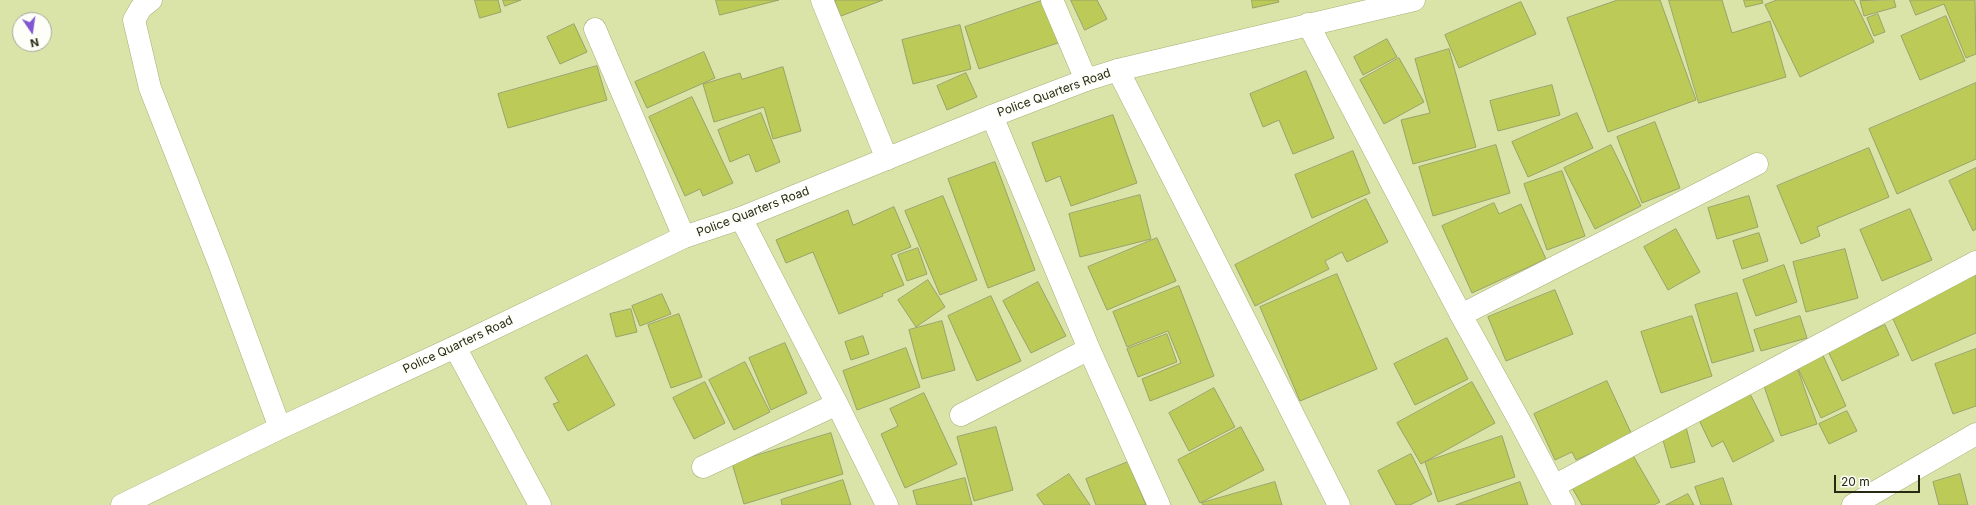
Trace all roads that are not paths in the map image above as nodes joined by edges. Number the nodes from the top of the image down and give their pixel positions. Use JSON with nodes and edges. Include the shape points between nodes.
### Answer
{"nodes":[{"id":1,"x":151,"y":0,"type":"edge"},
{"id":2,"x":822,"y":0,"type":"edge"},
{"id":3,"x":1052,"y":0,"type":"edge"},
{"id":4,"x":1414,"y":0,"type":"edge"},
{"id":5,"x":1308,"y":24,"type":"junction"},
{"id":6,"x":595,"y":29,"type":"dead end"},
{"id":7,"x":1118,"y":70,"type":"junction"},
{"id":8,"x":1086,"y":80,"type":"junction"},
{"id":9,"x":992,"y":116,"type":"junction"},
{"id":10,"x":887,"y":159,"type":"junction"},
{"id":11,"x":1757,"y":164,"type":"dead end"},
{"id":12,"x":741,"y":218,"type":"junction"},
{"id":13,"x":684,"y":237,"type":"junction"},
{"id":14,"x":1976,"y":262,"type":"edge"},
{"id":15,"x":1460,"y":315,"type":"junction"},
{"id":16,"x":455,"y":347,"type":"junction"},
{"id":17,"x":1089,"y":349,"type":"junction"},
{"id":18,"x":837,"y":404,"type":"junction"},
{"id":19,"x":961,"y":415,"type":"dead end"},
{"id":20,"x":280,"y":428,"type":"junction"},
{"id":21,"x":1976,"y":434,"type":"edge"},
{"id":22,"x":703,"y":467,"type":"dead end"},
{"id":23,"x":1554,"y":486,"type":"junction"},
{"id":24,"x":122,"y":505,"type":"edge"},
{"id":25,"x":540,"y":505,"type":"edge"},
{"id":26,"x":887,"y":505,"type":"edge"},
{"id":27,"x":1159,"y":505,"type":"edge"},
{"id":28,"x":1339,"y":505,"type":"edge"},
{"id":29,"x":1564,"y":505,"type":"edge"},
{"id":30,"x":1853,"y":505,"type":"edge"}],
"edges":[{"from":1,"to":20,"type":"street","via":[[141,8],[134,20],[150,88]]},
{"from":2,"to":10,"type":"street"},
{"from":3,"to":8,"type":"street"},
{"from":4,"to":5,"type":"street","name":"Police Quarters Road"},
{"from":5,"to":7,"type":"street","name":"Police Quarters Road"},
{"from":5,"to":15,"type":"street"},
{"from":6,"to":13,"type":"street"},
{"from":7,"to":8,"type":"street","name":"Police Quarters Road"},
{"from":7,"to":28,"type":"street"},
{"from":8,"to":9,"type":"street","name":"Police Quarters Road"},
{"from":9,"to":10,"type":"street","name":"Police Quarters Road"},
{"from":9,"to":17,"type":"street"},
{"from":10,"to":12,"type":"street","name":"Police Quarters Road"},
{"from":11,"to":15,"type":"street"},
{"from":12,"to":13,"type":"street","name":"Police Quarters Road"},
{"from":12,"to":18,"type":"street"},
{"from":13,"to":16,"type":"street","name":"Police Quarters Road"},
{"from":14,"to":23,"type":"street"},
{"from":15,"to":23,"type":"street"},
{"from":16,"to":20,"type":"street","name":"Police Quarters Road"},
{"from":16,"to":25,"type":"street"},
{"from":17,"to":19,"type":"street"},
{"from":17,"to":27,"type":"street"},
{"from":18,"to":22,"type":"street"},
{"from":18,"to":26,"type":"street"},
{"from":20,"to":24,"type":"street","name":"Police Quarters Road"},
{"from":21,"to":30,"type":"street"},
{"from":23,"to":29,"type":"street"}]}
